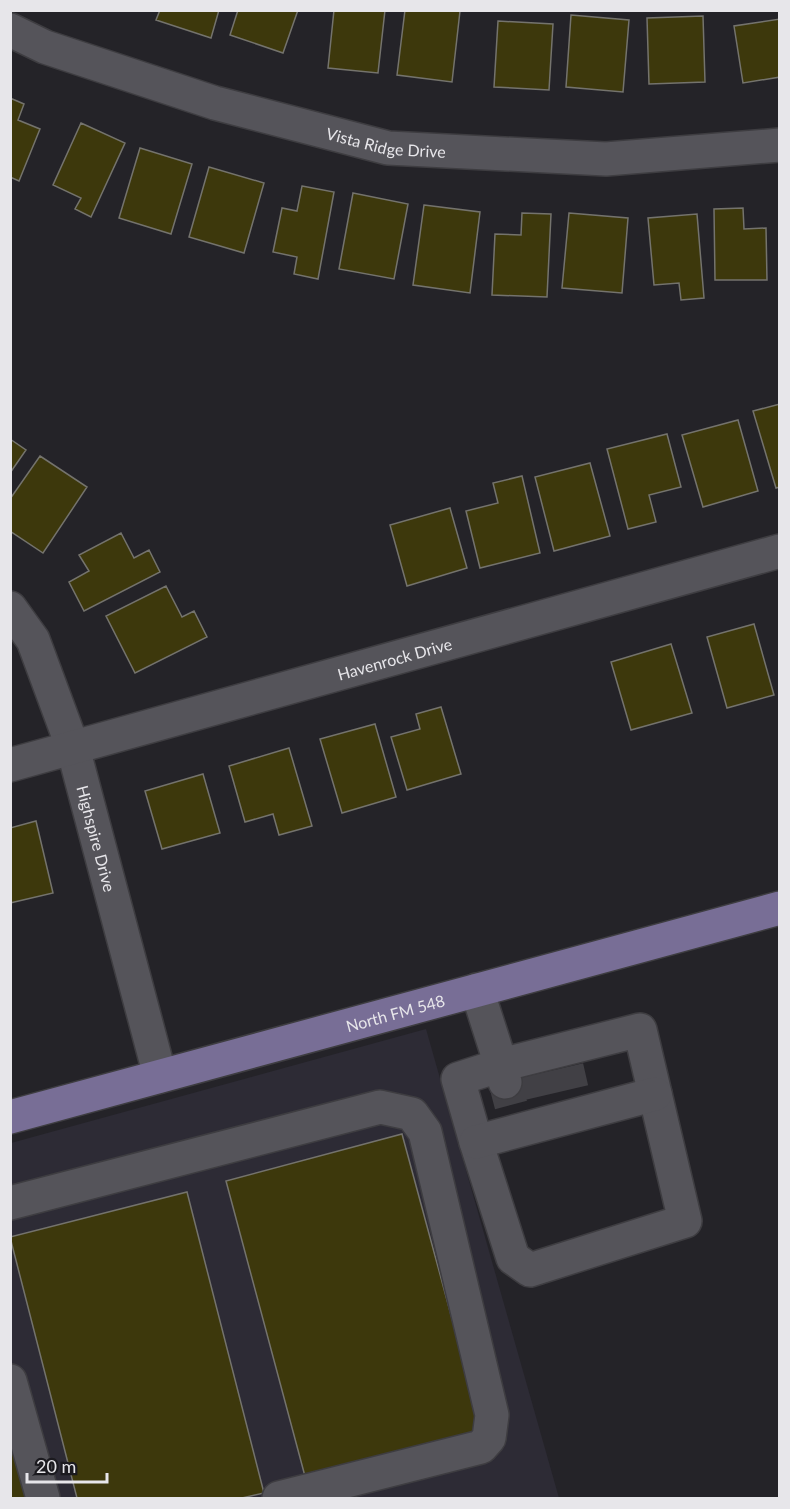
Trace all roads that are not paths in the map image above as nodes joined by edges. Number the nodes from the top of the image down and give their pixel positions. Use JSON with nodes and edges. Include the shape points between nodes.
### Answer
{"nodes":[{"id":1,"x":10,"y":30,"type":"edge"},
{"id":2,"x":780,"y":145,"type":"edge"},
{"id":3,"x":780,"y":551,"type":"edge"},
{"id":4,"x":10,"y":608,"type":"edge"},
{"id":5,"x":74,"y":748,"type":"junction"},
{"id":6,"x":10,"y":765,"type":"edge"},
{"id":7,"x":780,"y":908,"type":"edge"},
{"id":8,"x":477,"y":990,"type":"junction"},
{"id":9,"x":160,"y":1076,"type":"junction"},
{"id":10,"x":555,"y":1084,"type":"junction"},
{"id":11,"x":655,"y":1094,"type":"junction"},
{"id":12,"x":508,"y":1096,"type":"junction"},
{"id":13,"x":10,"y":1117,"type":"edge"},
{"id":14,"x":476,"y":1142,"type":"junction"},
{"id":15,"x":10,"y":1203,"type":"edge"},
{"id":16,"x":10,"y":1381,"type":"edge"},
{"id":17,"x":43,"y":1498,"type":"edge"},
{"id":18,"x":279,"y":1498,"type":"edge"}],
"edges":[{"from":1,"to":2,"type":"street","name":"Vista Ridge Drive","via":[[45,47],[215,103],[388,148],[606,159]]},
{"from":3,"to":5,"type":"street","name":"Havenrock Drive"},
{"from":4,"to":5,"type":"street","name":"Highspire Drive","via":[[33,640]]},
{"from":5,"to":6,"type":"street","name":"Havenrock Drive"},
{"from":5,"to":9,"type":"street","name":"Highspire Drive"},
{"from":7,"to":8,"type":"main road","name":"North FM 548"},
{"from":8,"to":9,"type":"main road","name":"North FM 548"},
{"from":8,"to":12,"type":"street"},
{"from":9,"to":13,"type":"main road","name":"North FM 548"},
{"from":10,"to":11,"type":"street"},
{"from":10,"to":11,"type":"street","via":[[640,1030]]},
{"from":10,"to":12,"type":"street"},
{"from":10,"to":12,"type":"street"},
{"from":11,"to":14,"type":"street","via":[[686,1221],[530,1270],[513,1258]]},
{"from":12,"to":14,"type":"street"},
{"from":12,"to":14,"type":"street","via":[[458,1078]]},
{"from":15,"to":18,"type":"street","via":[[380,1107],[412,1114],[425,1132],[492,1415],[489,1438],[481,1447]]},
{"from":16,"to":17,"type":"street"}]}
